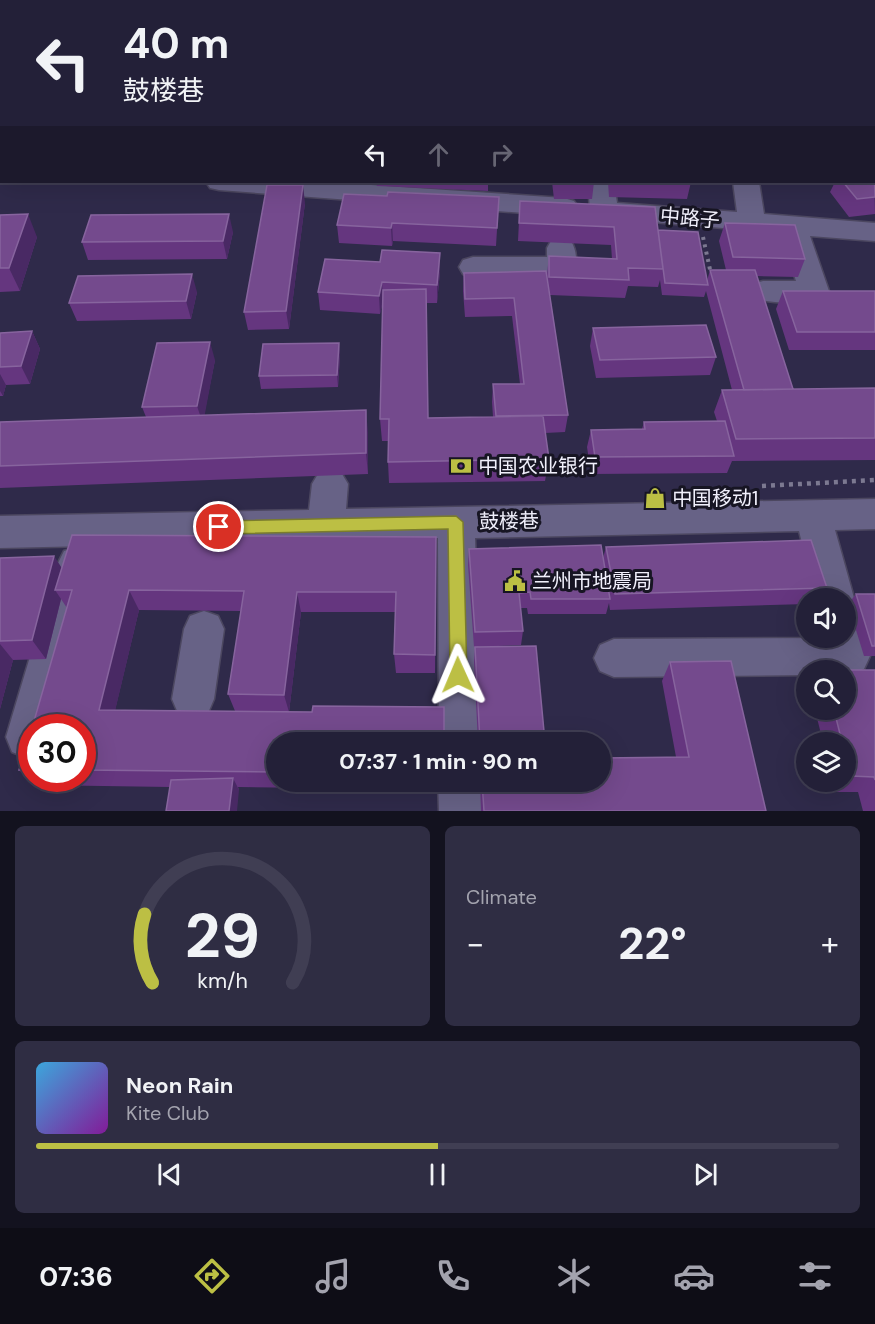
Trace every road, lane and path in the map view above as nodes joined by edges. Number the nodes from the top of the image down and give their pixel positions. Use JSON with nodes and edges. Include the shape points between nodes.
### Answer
{"nodes":[{"id":1,"x":236,"y":183,"type":"edge"},
{"id":2,"x":601,"y":183,"type":"edge"},
{"id":3,"x":746,"y":183,"type":"edge"},
{"id":4,"x":549,"y":202,"type":"edge"},
{"id":5,"x":604,"y":211,"type":"junction"},
{"id":6,"x":700,"y":219,"type":"junction"},
{"id":7,"x":752,"y":223,"type":"junction"},
{"id":8,"x":793,"y":227,"type":"junction"},
{"id":9,"x":875,"y":232,"type":"edge"},
{"id":10,"x":561,"y":248,"type":"dead end"},
{"id":11,"x":473,"y":267,"type":"dead end"},
{"id":12,"x":712,"y":282,"type":"edge"},
{"id":13,"x":763,"y":291,"type":"edge"},
{"id":14,"x":330,"y":484,"type":"dead end"},
{"id":15,"x":875,"y":514,"type":"edge"},
{"id":16,"x":813,"y":515,"type":"junction"},
{"id":17,"x":456,"y":522,"type":"junction"},
{"id":18,"x":326,"y":525,"type":"junction"},
{"id":19,"x":87,"y":530,"type":"junction"},
{"id":20,"x":0,"y":532,"type":"edge"},
{"id":21,"x":832,"y":588,"type":"edge"},
{"id":22,"x":204,"y":629,"type":"dead end"},
{"id":23,"x":848,"y":648,"type":"edge"},
{"id":24,"x":614,"y":658,"type":"dead end"},
{"id":25,"x":193,"y":699,"type":"dead end"},
{"id":26,"x":33,"y":714,"type":"edge"},
{"id":27,"x":460,"y":732,"type":"edge"},
{"id":28,"x":460,"y":792,"type":"edge"},
{"id":29,"x":461,"y":811,"type":"edge"}],
"edges":[{"from":1,"to":4,"type":"street","name":"中路子"},
{"from":2,"to":5,"type":"street"},
{"from":3,"to":7,"type":"street"},
{"from":4,"to":5,"type":"street","name":"中路子"},
{"from":5,"to":6,"type":"street","name":"中路子"},
{"from":6,"to":7,"type":"street","name":"中路子"},
{"from":6,"to":12,"type":"path"},
{"from":7,"to":8,"type":"street","name":"中路子"},
{"from":8,"to":9,"type":"street","name":"中路子"},
{"from":8,"to":13,"type":"street","via":[[814,291]]},
{"from":10,"to":11,"type":"street","via":[[562,267]]},
{"from":14,"to":18,"type":"street"},
{"from":15,"to":16,"type":"street","name":"鼓楼巷"},
{"from":16,"to":17,"type":"street","name":"鼓楼巷"},
{"from":16,"to":21,"type":"street"},
{"from":17,"to":18,"type":"street","name":"鼓楼巷"},
{"from":17,"to":27,"type":"street"},
{"from":18,"to":19,"type":"street","name":"鼓楼巷","via":[[218,538]]},
{"from":19,"to":20,"type":"street","name":"鼓楼巷"},
{"from":19,"to":26,"type":"street"},
{"from":22,"to":25,"type":"street"},
{"from":23,"to":24,"type":"street","via":[[850,656]]},
{"from":28,"to":29,"type":"street"}]}
